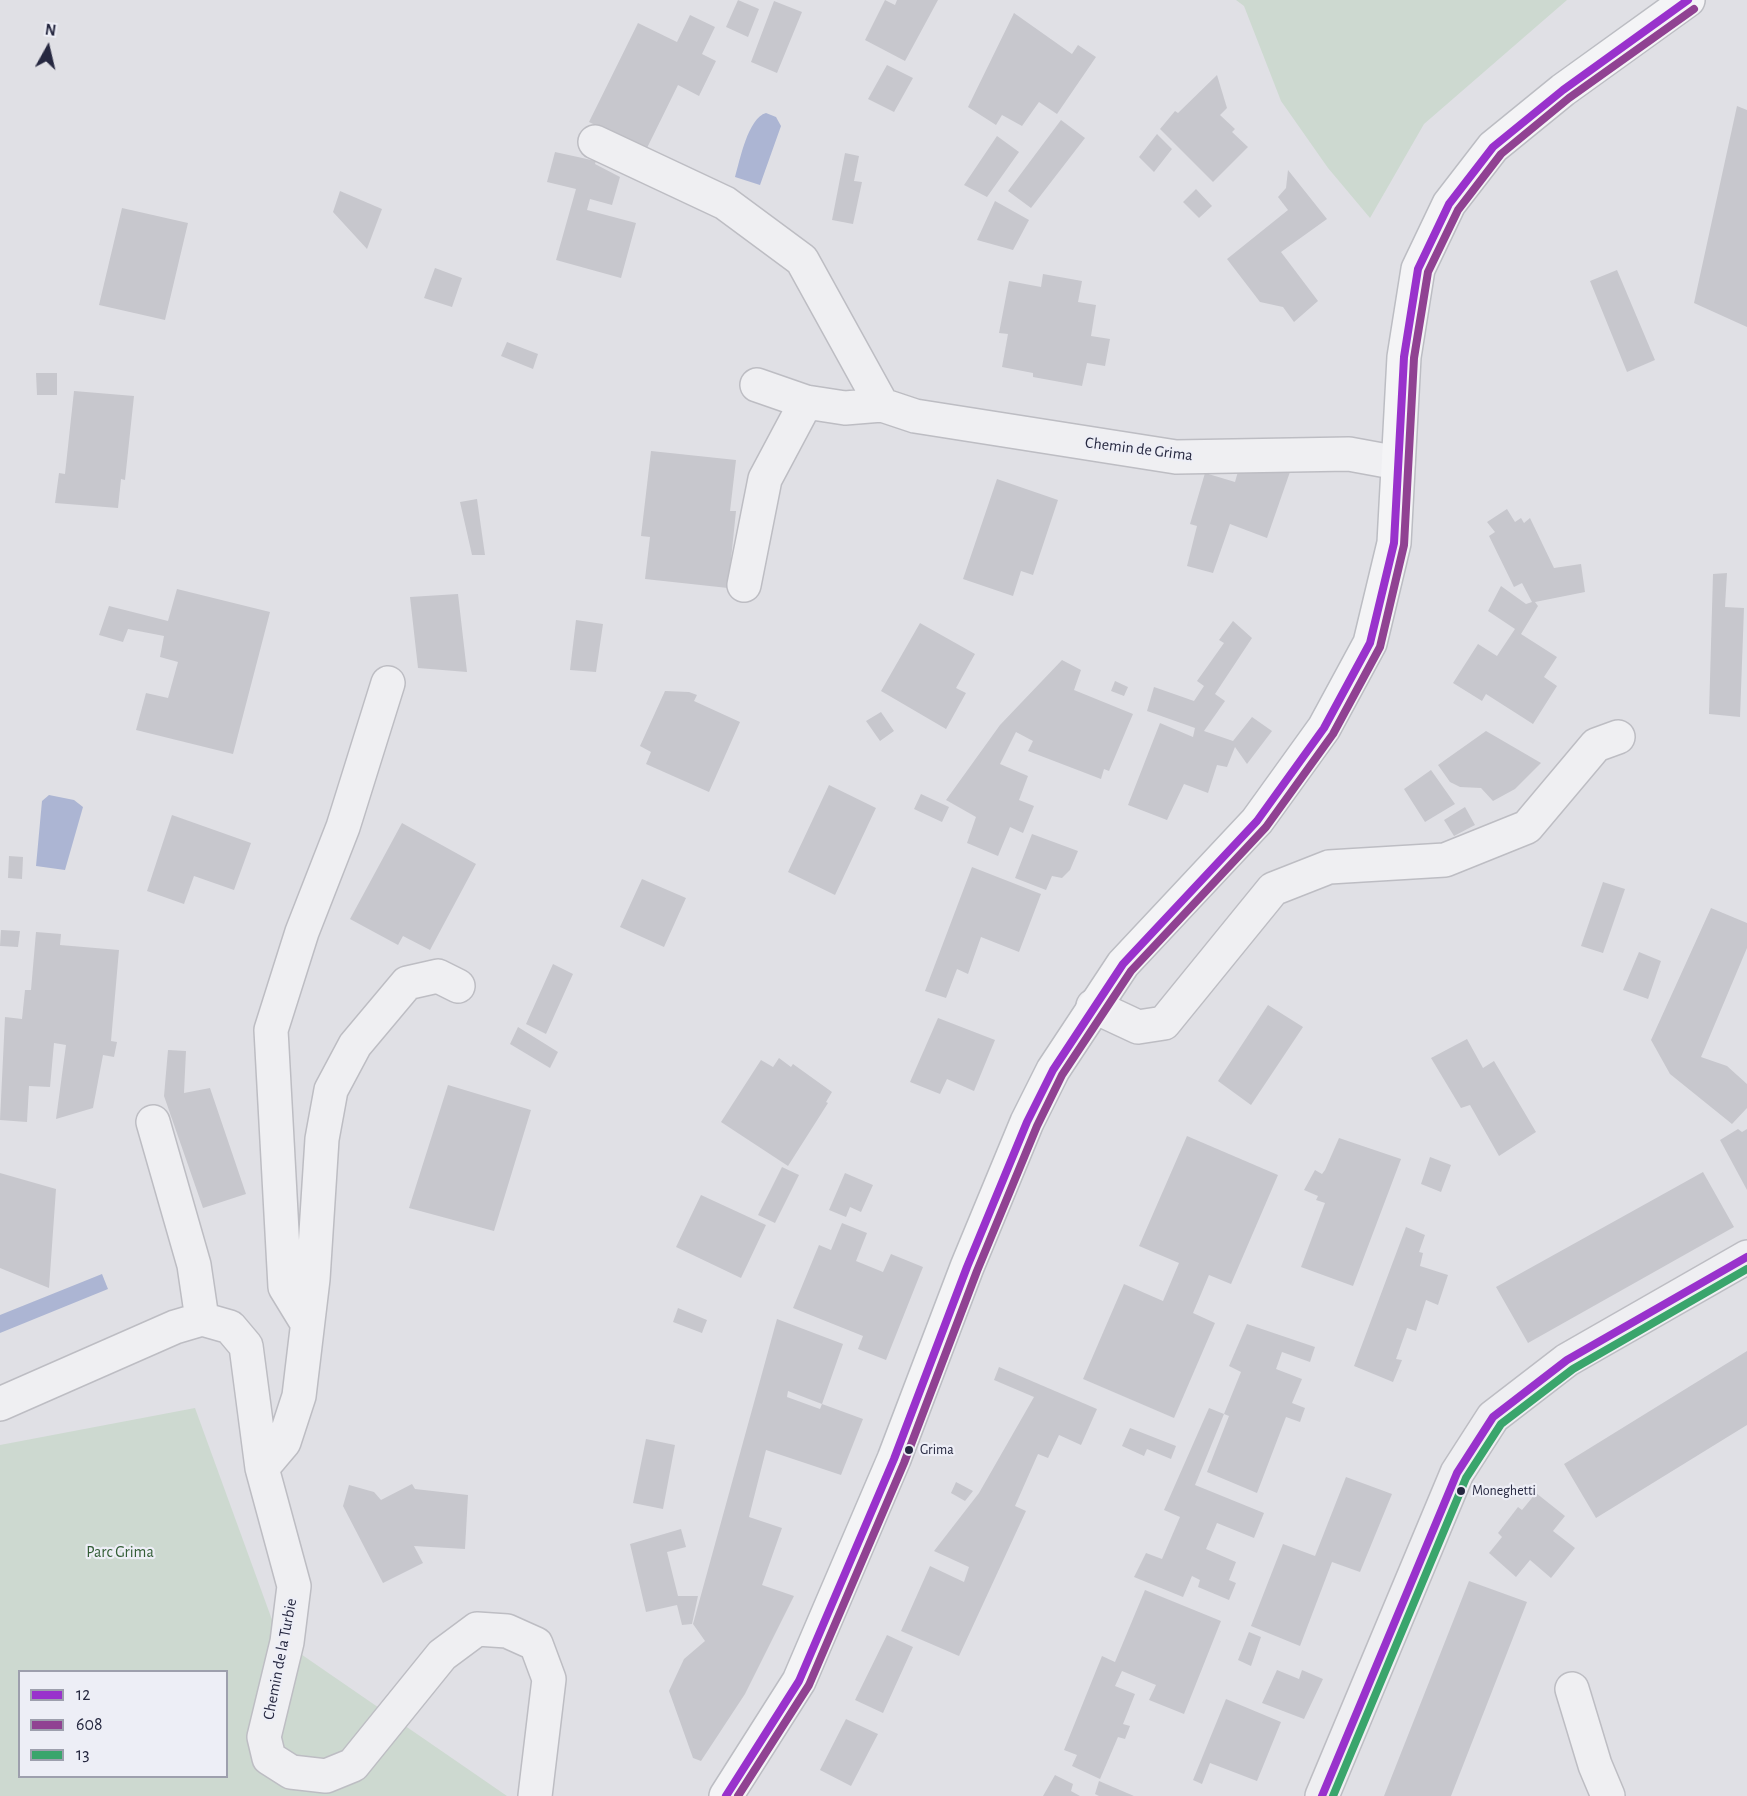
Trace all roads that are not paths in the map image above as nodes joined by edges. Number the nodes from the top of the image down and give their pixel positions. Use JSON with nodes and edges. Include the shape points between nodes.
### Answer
{"nodes":[{"id":1,"x":1688,"y":0,"type":"edge"},
{"id":2,"x":595,"y":142,"type":"dead end"},
{"id":3,"x":758,"y":385,"type":"dead end"},
{"id":4,"x":806,"y":402,"type":"junction"},
{"id":5,"x":882,"y":405,"type":"junction"},
{"id":6,"x":1398,"y":463,"type":"junction"},
{"id":7,"x":744,"y":585,"type":"dead end"},
{"id":8,"x":388,"y":683,"type":"dead end"},
{"id":9,"x":1618,"y":737,"type":"dead end"},
{"id":10,"x":458,"y":986,"type":"dead end"},
{"id":11,"x":1094,"y":1006,"type":"junction"},
{"id":12,"x":153,"y":1122,"type":"dead end"},
{"id":13,"x":1747,"y":1257,"type":"edge"},
{"id":14,"x":202,"y":1319,"type":"junction"},
{"id":15,"x":307,"y":1323,"type":"junction"},
{"id":16,"x":0,"y":1404,"type":"edge"},
{"id":17,"x":262,"y":1468,"type":"junction"},
{"id":18,"x":1572,"y":1689,"type":"dead end"},
{"id":19,"x":535,"y":1796,"type":"edge"},
{"id":20,"x":726,"y":1796,"type":"edge"},
{"id":21,"x":1322,"y":1796,"type":"edge"},
{"id":22,"x":1608,"y":1796,"type":"edge"}],
"edges":[{"from":1,"to":6,"type":"main road","via":[[1492,147],[1449,204],[1419,269],[1404,357]]},
{"from":2,"to":5,"type":"street","via":[[725,203],[802,260]]},
{"from":3,"to":4,"type":"street","name":"Chemin de Grima"},
{"from":4,"to":5,"type":"street","name":"Chemin de Grima","via":[[844,408]]},
{"from":4,"to":7,"type":"street","via":[[765,479]]},
{"from":5,"to":6,"type":"street","name":"Chemin de Grima","via":[[915,416],[1176,457],[1349,454]]},
{"from":6,"to":11,"type":"main road","via":[[1394,543],[1370,643],[1324,728],[1257,821],[1123,964]]},
{"from":8,"to":15,"type":"street","via":[[343,827],[302,932],[271,1030],[285,1287]]},
{"from":9,"to":11,"type":"street","via":[[1596,745],[1527,827],[1444,860],[1329,867],[1273,889],[1164,1023],[1138,1027]]},
{"from":10,"to":15,"type":"street","via":[[438,976],[407,983],[355,1045],[331,1090],[322,1139]]},
{"from":11,"to":20,"type":"main road","via":[[1053,1070],[1027,1122],[894,1459],[799,1681]]},
{"from":12,"to":14,"type":"street","via":[[194,1265]]},
{"from":13,"to":21,"type":"street","via":[[1567,1360],[1493,1418],[1457,1473]]},
{"from":14,"to":16,"type":"street","via":[[175,1327]]},
{"from":14,"to":17,"type":"street","name":"Chemin de la Turbie","via":[[230,1327],[246,1346]]},
{"from":15,"to":17,"type":"street","via":[[299,1396],[284,1442]]},
{"from":17,"to":19,"type":"street","name":"Chemin de la Turbie","via":[[294,1586],[287,1642],[264,1737],[268,1758],[291,1772],[326,1776],[352,1765],[442,1655],[477,1629],[507,1631],[536,1644],[549,1678]]},
{"from":18,"to":22,"type":"street"}]}
